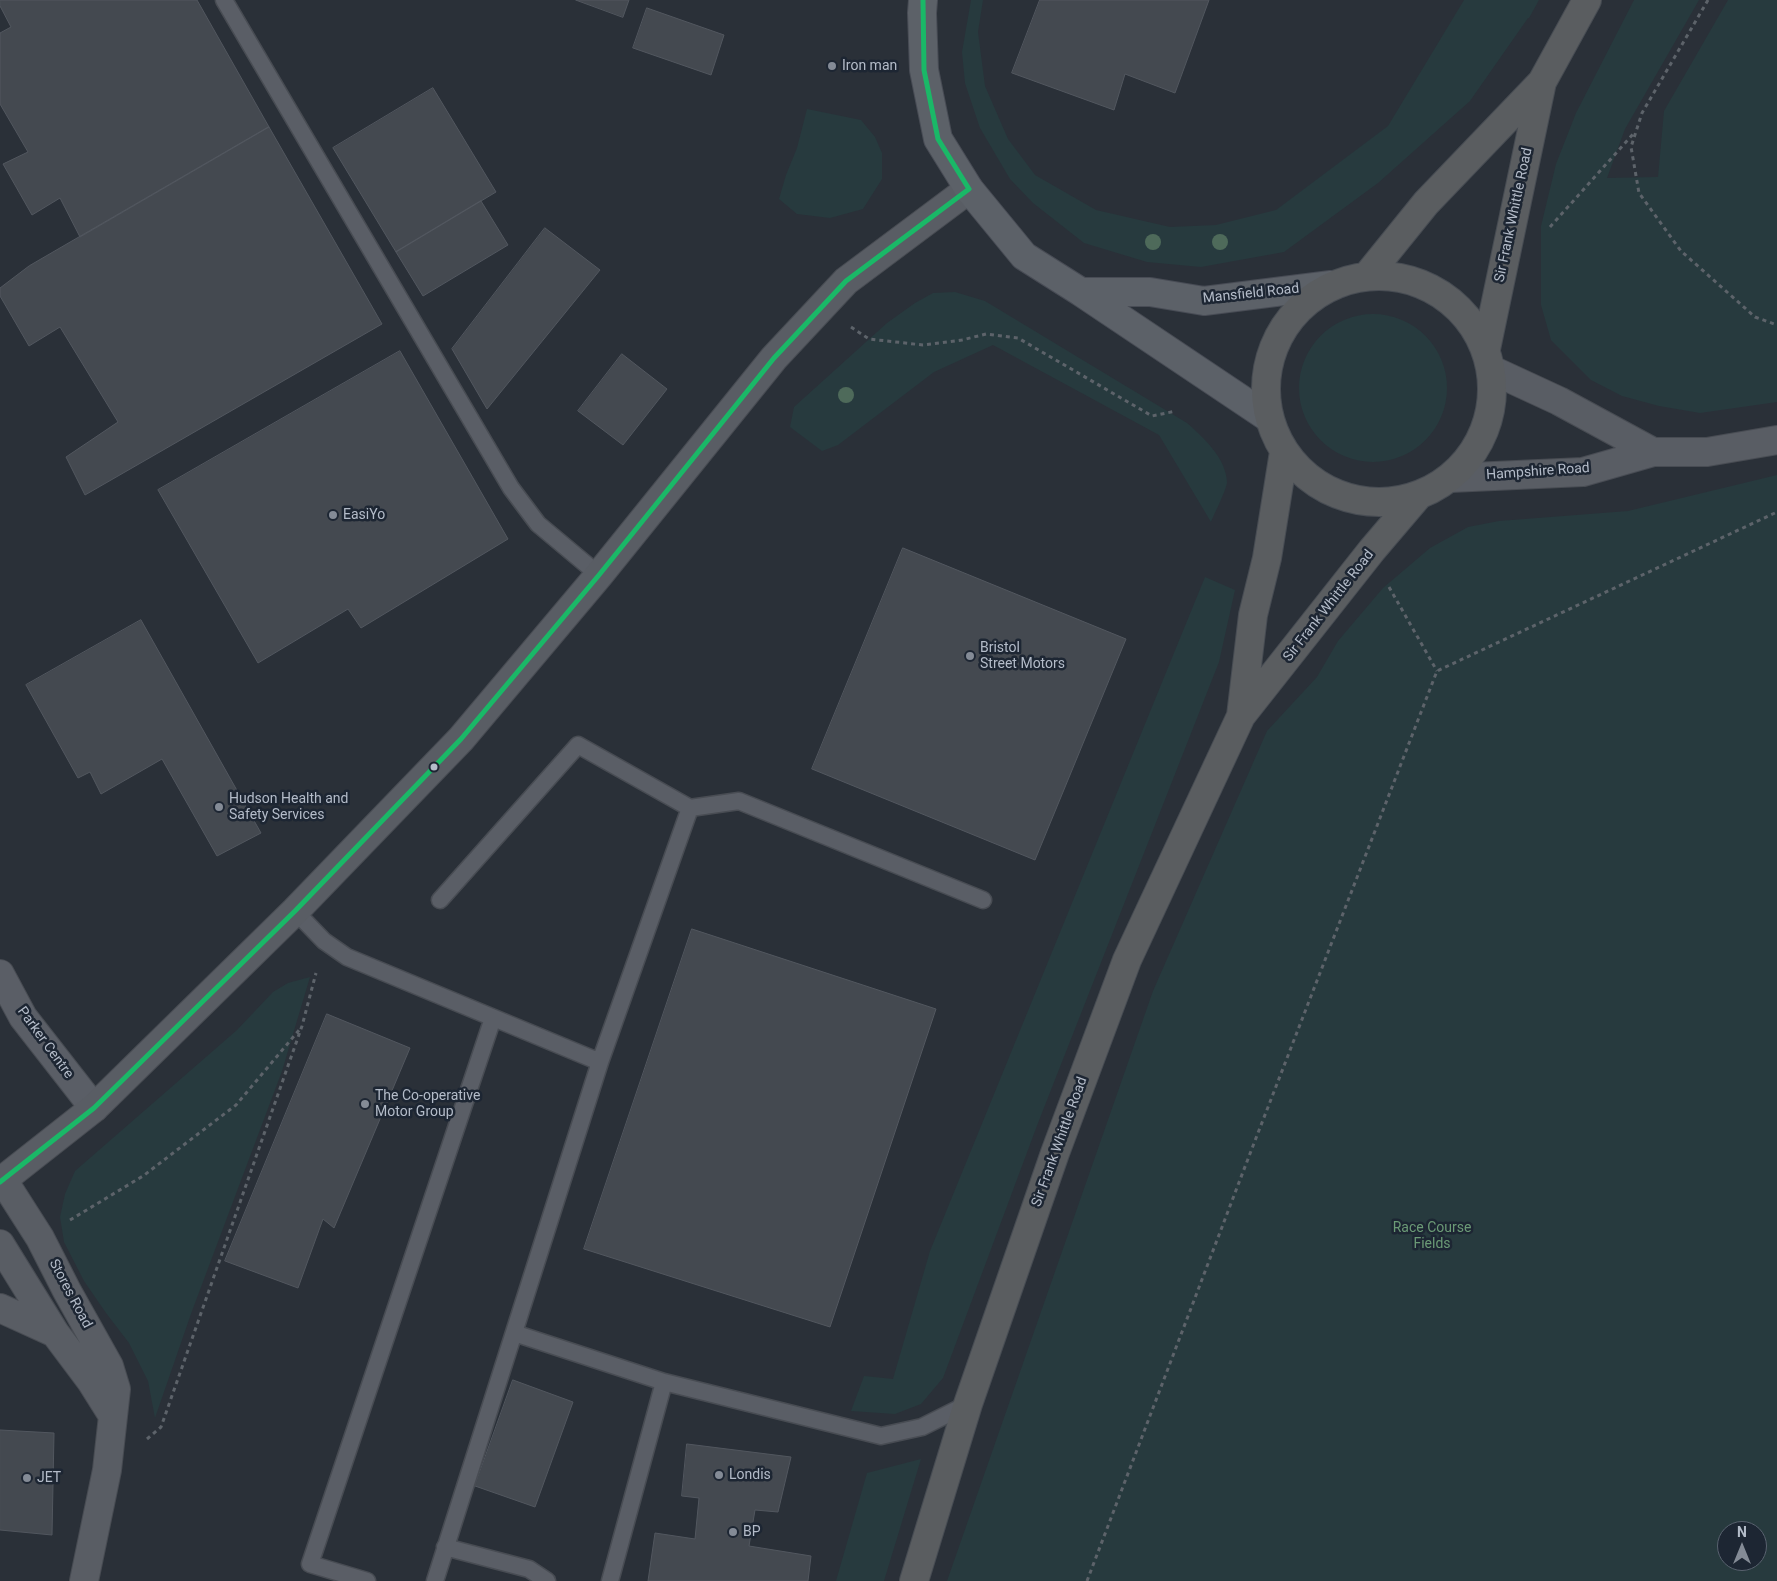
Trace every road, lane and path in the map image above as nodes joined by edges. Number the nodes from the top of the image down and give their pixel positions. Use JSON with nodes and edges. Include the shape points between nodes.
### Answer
{"nodes":[{"id":1,"x":224,"y":0,"type":"edge"},
{"id":2,"x":923,"y":0,"type":"edge"},
{"id":3,"x":1587,"y":0,"type":"edge"},
{"id":4,"x":1708,"y":0,"type":"edge"},
{"id":5,"x":1542,"y":82,"type":"junction"},
{"id":6,"x":1636,"y":131,"type":"junction"},
{"id":7,"x":970,"y":189,"type":"junction"},
{"id":8,"x":1549,"y":228,"type":"dead end"},
{"id":9,"x":1367,"y":276,"type":"junction"},
{"id":10,"x":1331,"y":285,"type":"junction"},
{"id":11,"x":1081,"y":292,"type":"junction"},
{"id":12,"x":824,"y":305,"type":"junction"},
{"id":13,"x":1777,"y":325,"type":"edge"},
{"id":14,"x":1489,"y":359,"type":"junction"},
{"id":15,"x":1176,"y":411,"type":"dead end"},
{"id":16,"x":1269,"y":418,"type":"junction"},
{"id":17,"x":1777,"y":440,"type":"edge"},
{"id":18,"x":1284,"y":452,"type":"junction"},
{"id":19,"x":1653,"y":452,"type":"junction"},
{"id":20,"x":1450,"y":478,"type":"junction"},
{"id":21,"x":1418,"y":496,"type":"junction"},
{"id":22,"x":1777,"y":512,"type":"edge"},
{"id":23,"x":1362,"y":564,"type":"junction"},
{"id":24,"x":599,"y":575,"type":"junction"},
{"id":25,"x":1437,"y":671,"type":"junction"},
{"id":26,"x":1240,"y":716,"type":"junction"},
{"id":27,"x":690,"y":808,"type":"junction"},
{"id":28,"x":440,"y":900,"type":"dead end"},
{"id":29,"x":983,"y":900,"type":"dead end"},
{"id":30,"x":295,"y":911,"type":"junction"},
{"id":31,"x":319,"y":965,"type":"dead end"},
{"id":32,"x":0,"y":974,"type":"edge"},
{"id":33,"x":492,"y":1018,"type":"junction"},
{"id":34,"x":302,"y":1026,"type":"junction"},
{"id":35,"x":600,"y":1062,"type":"junction"},
{"id":36,"x":94,"y":1108,"type":"junction"},
{"id":37,"x":2,"y":1181,"type":"edge"},
{"id":38,"x":67,"y":1221,"type":"dead end"},
{"id":39,"x":0,"y":1244,"type":"edge"},
{"id":40,"x":0,"y":1308,"type":"edge"},
{"id":41,"x":55,"y":1333,"type":"junction"},
{"id":42,"x":514,"y":1333,"type":"junction"},
{"id":43,"x":664,"y":1382,"type":"junction"},
{"id":44,"x":968,"y":1404,"type":"junction"},
{"id":45,"x":114,"y":1416,"type":"junction"},
{"id":46,"x":107,"y":1470,"type":"junction"},
{"id":47,"x":446,"y":1547,"type":"junction"},
{"id":48,"x":84,"y":1581,"type":"edge"},
{"id":49,"x":366,"y":1581,"type":"edge"},
{"id":50,"x":434,"y":1581,"type":"edge"},
{"id":51,"x":548,"y":1581,"type":"edge"},
{"id":52,"x":610,"y":1581,"type":"edge"},
{"id":53,"x":914,"y":1581,"type":"edge"},
{"id":54,"x":1087,"y":1581,"type":"edge"}],
"edges":[{"from":1,"to":24,"type":"lane","via":[[511,488],[538,524]]},
{"from":2,"to":7,"type":"main road","via":[[924,70],[938,139]]},
{"from":3,"to":5,"type":"highway","name":"Sir Frank Whittle Road"},
{"from":4,"to":6,"type":"path","via":[[1642,113]]},
{"from":5,"to":9,"type":"highway","name":"Sir Frank Whittle Road","via":[[1426,203]]},
{"from":5,"to":14,"type":"highway","name":"Sir Frank Whittle Road"},
{"from":6,"to":8,"type":"path"},
{"from":6,"to":13,"type":"path","via":[[1631,147],[1639,193],[1680,251],[1755,317]]},
{"from":7,"to":11,"type":"main road","via":[[1024,256]]},
{"from":7,"to":12,"type":"street","via":[[846,281]]},
{"from":9,"to":10,"type":"highway"},
{"from":9,"to":14,"type":"highway","via":[[1405,278],[1439,292],[1467,317]]},
{"from":10,"to":11,"type":"main road","name":"Mansfield Road","via":[[1204,301],[1150,292]]},
{"from":10,"to":16,"type":"highway","via":[[1304,303],[1283,327],[1273,348],[1265,387]]},
{"from":11,"to":16,"type":"main road"},
{"from":12,"to":15,"type":"path","via":[[869,339],[923,345],[986,334],[1018,338],[1152,416]]},
{"from":12,"to":24,"type":"street","via":[[774,358]]},
{"from":14,"to":19,"type":"street","name":"Hampshire Road"},
{"from":14,"to":20,"type":"highway","name":"Sir Frank Whittle Road","via":[[1493,401],[1486,430],[1471,456]]},
{"from":16,"to":18,"type":"highway"},
{"from":17,"to":19,"type":"street","name":"Hampshire Road","via":[[1707,452]]},
{"from":18,"to":21,"type":"highway","via":[[1310,479],[1343,497],[1380,503]]},
{"from":18,"to":26,"type":"highway","name":"Sir Frank Whittle Road","via":[[1267,558],[1253,615]]},
{"from":19,"to":20,"type":"street","name":"Hampshire Road","via":[[1583,472]]},
{"from":20,"to":21,"type":"highway","name":"Sir Frank Whittle Road"},
{"from":21,"to":23,"type":"highway","name":"Sir Frank Whittle Road"},
{"from":22,"to":25,"type":"path"},
{"from":23,"to":25,"type":"path","via":[[1376,565]]},
{"from":23,"to":26,"type":"highway","name":"Sir Frank Whittle Road"},
{"from":24,"to":30,"type":"street","via":[[461,739]]},
{"from":25,"to":54,"type":"path"},
{"from":26,"to":44,"type":"highway","name":"Sir Frank Whittle Road","via":[[1127,960],[1055,1153]]},
{"from":27,"to":28,"type":"lane","via":[[578,745]]},
{"from":27,"to":29,"type":"lane","via":[[739,802]]},
{"from":27,"to":35,"type":"lane"},
{"from":30,"to":33,"type":"lane","via":[[324,941],[347,957]]},
{"from":30,"to":36,"type":"street"},
{"from":31,"to":34,"type":"path"},
{"from":32,"to":36,"type":"street","name":"Parker Centre","via":[[23,1017]]},
{"from":33,"to":35,"type":"lane"},
{"from":33,"to":49,"type":"lane","via":[[310,1564]]},
{"from":34,"to":38,"type":"path","via":[[236,1105],[143,1176]]},
{"from":34,"to":46,"type":"path","via":[[161,1427]]},
{"from":35,"to":42,"type":"lane"},
{"from":36,"to":37,"type":"street"},
{"from":37,"to":45,"type":"street","name":"Stores Road","via":[[40,1238],[109,1366],[116,1389]]},
{"from":39,"to":41,"type":"street"},
{"from":40,"to":41,"type":"street"},
{"from":41,"to":45,"type":"street"},
{"from":42,"to":43,"type":"lane"},
{"from":42,"to":47,"type":"lane"},
{"from":43,"to":44,"type":"lane","via":[[881,1436],[922,1427]]},
{"from":43,"to":52,"type":"lane"},
{"from":44,"to":53,"type":"highway","name":"Sir Frank Whittle Road"},
{"from":45,"to":46,"type":"street","name":"Stores Road"},
{"from":46,"to":48,"type":"street","name":"Stores Road"},
{"from":47,"to":50,"type":"lane"},
{"from":47,"to":51,"type":"lane","via":[[529,1569]]}]}
